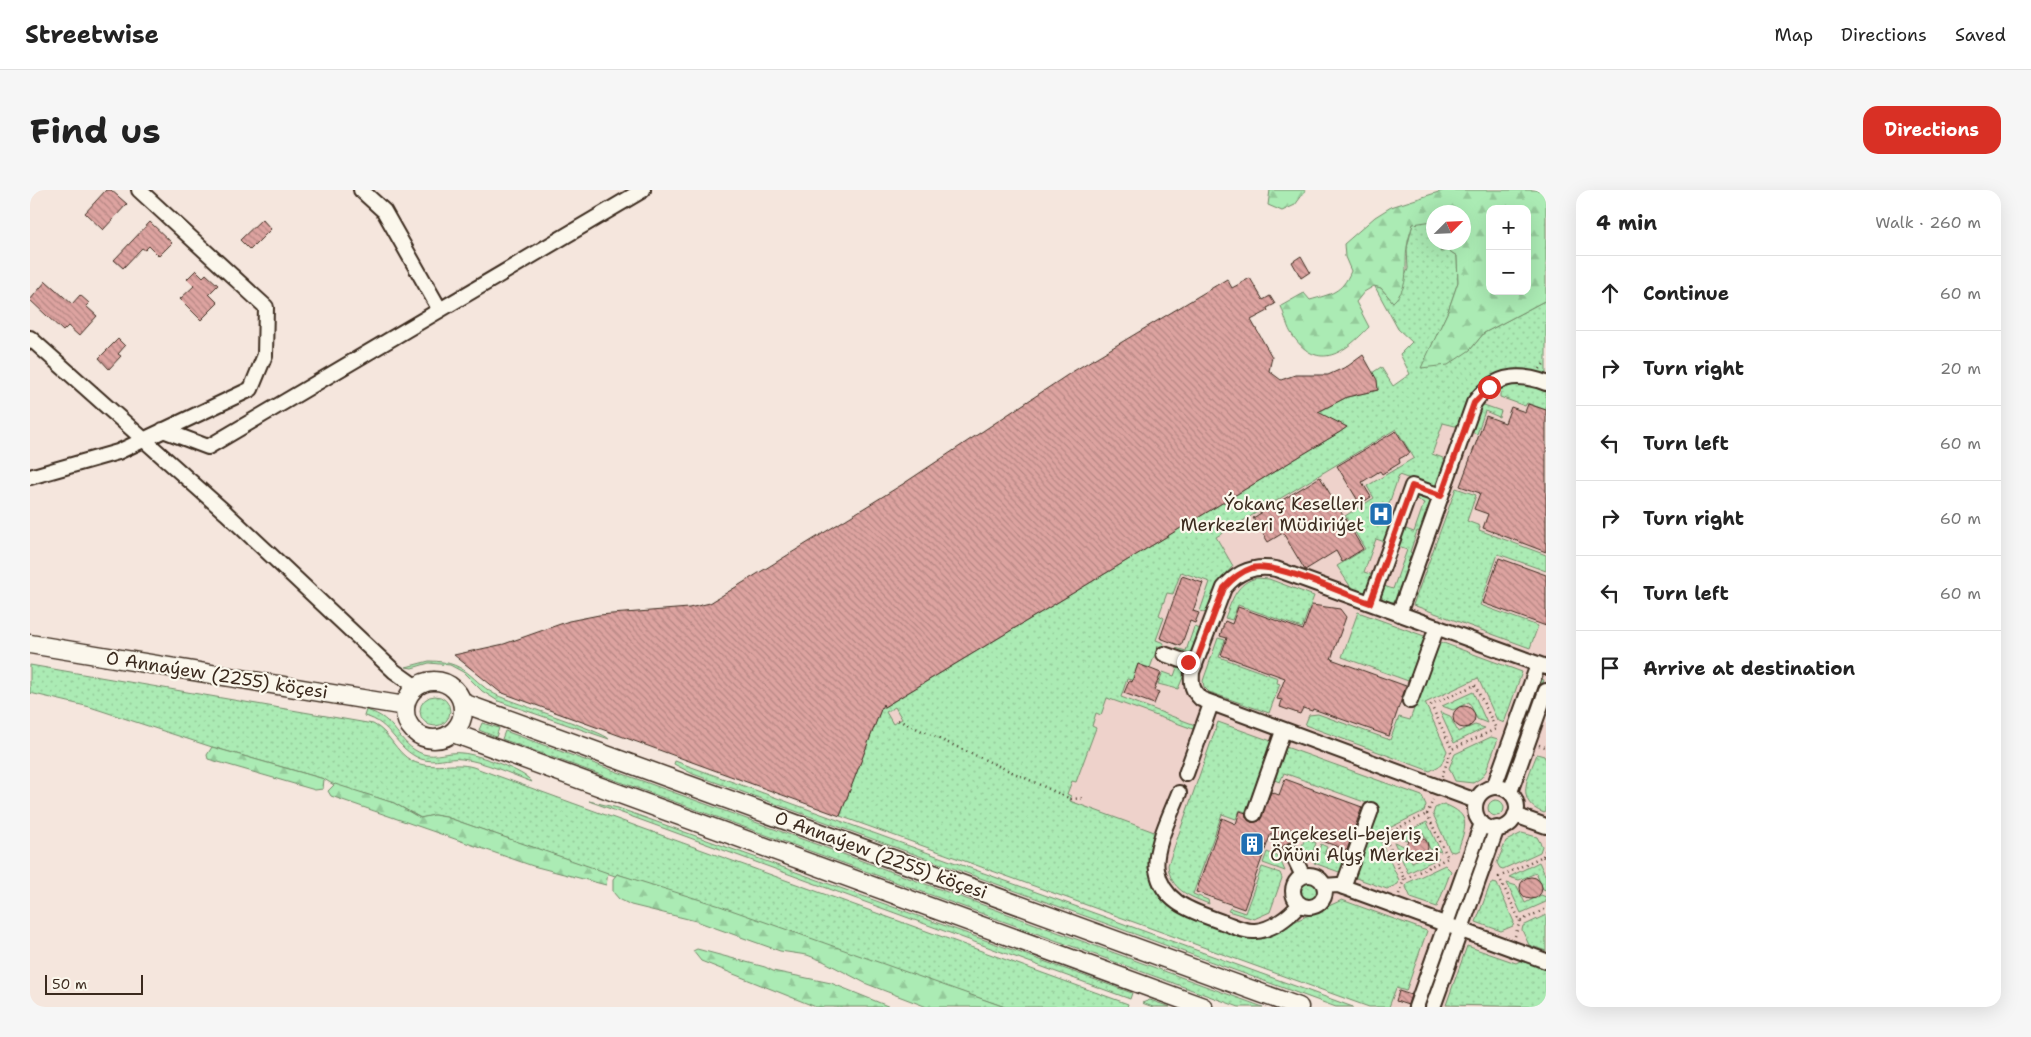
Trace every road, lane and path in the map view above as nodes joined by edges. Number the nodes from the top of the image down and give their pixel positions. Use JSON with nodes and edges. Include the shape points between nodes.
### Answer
{"nodes":[{"id":1,"x":139,"y":190,"type":"edge"},
{"id":2,"x":361,"y":190,"type":"edge"},
{"id":3,"x":643,"y":190,"type":"edge"},
{"id":4,"x":440,"y":310,"type":"junction"},
{"id":5,"x":30,"y":338,"type":"edge"},
{"id":6,"x":1546,"y":383,"type":"edge"},
{"id":7,"x":164,"y":430,"type":"junction"},
{"id":8,"x":143,"y":439,"type":"junction"},
{"id":9,"x":30,"y":477,"type":"edge"},
{"id":10,"x":1441,"y":496,"type":"junction"},
{"id":11,"x":1370,"y":603,"type":"junction"},
{"id":12,"x":1398,"y":614,"type":"junction"},
{"id":13,"x":1437,"y":628,"type":"junction"},
{"id":14,"x":30,"y":644,"type":"edge"},
{"id":15,"x":1164,"y":654,"type":"dead end"},
{"id":16,"x":1195,"y":665,"type":"junction"},
{"id":17,"x":1542,"y":666,"type":"edge"},
{"id":18,"x":415,"y":686,"type":"junction"},
{"id":19,"x":1546,"y":690,"type":"edge"},
{"id":20,"x":1410,"y":701,"type":"dead end"},
{"id":21,"x":463,"y":703,"type":"junction"},
{"id":22,"x":1211,"y":704,"type":"junction"},
{"id":23,"x":405,"y":706,"type":"junction"},
{"id":24,"x":898,"y":720,"type":"dead end"},
{"id":25,"x":1284,"y":731,"type":"junction"},
{"id":26,"x":453,"y":733,"type":"junction"},
{"id":27,"x":1452,"y":749,"type":"junction"},
{"id":28,"x":1186,"y":774,"type":"dead end"},
{"id":29,"x":1440,"y":782,"type":"dead end"},
{"id":30,"x":1494,"y":787,"type":"junction"},
{"id":31,"x":1510,"y":792,"type":"junction"},
{"id":32,"x":1179,"y":793,"type":"dead end"},
{"id":33,"x":1436,"y":793,"type":"dead end"},
{"id":34,"x":1085,"y":798,"type":"dead end"},
{"id":35,"x":1476,"y":801,"type":"junction"},
{"id":36,"x":1371,"y":810,"type":"dead end"},
{"id":37,"x":1254,"y":814,"type":"dead end"},
{"id":38,"x":1427,"y":814,"type":"junction"},
{"id":39,"x":1515,"y":815,"type":"junction"},
{"id":40,"x":1482,"y":823,"type":"junction"},
{"id":41,"x":1546,"y":826,"type":"edge"},
{"id":42,"x":1497,"y":828,"type":"junction"},
{"id":43,"x":1546,"y":850,"type":"edge"},
{"id":44,"x":1292,"y":851,"type":"dead end"},
{"id":45,"x":1544,"y":856,"type":"junction"},
{"id":46,"x":1546,"y":862,"type":"edge"},
{"id":47,"x":1303,"y":876,"type":"junction"},
{"id":48,"x":1404,"y":879,"type":"junction"},
{"id":49,"x":1324,"y":886,"type":"junction"},
{"id":50,"x":1343,"y":887,"type":"junction"},
{"id":51,"x":1398,"y":896,"type":"dead end"},
{"id":52,"x":1300,"y":904,"type":"junction"},
{"id":53,"x":1546,"y":909,"type":"edge"},
{"id":54,"x":1520,"y":921,"type":"junction"},
{"id":55,"x":1445,"y":924,"type":"junction"},
{"id":56,"x":1460,"y":930,"type":"junction"},
{"id":57,"x":1513,"y":940,"type":"dead end"},
{"id":58,"x":1546,"y":961,"type":"edge"},
{"id":59,"x":1203,"y":1007,"type":"edge"},
{"id":60,"x":1300,"y":1007,"type":"edge"},
{"id":61,"x":1416,"y":1007,"type":"edge"},
{"id":62,"x":1433,"y":1007,"type":"edge"}],
"edges":[{"from":1,"to":7,"type":"street","via":[[266,307],[265,355],[251,389]]},
{"from":2,"to":4,"type":"street","via":[[384,212]]},
{"from":3,"to":4,"type":"street"},
{"from":4,"to":7,"type":"street","via":[[208,448]]},
{"from":5,"to":8,"type":"street"},
{"from":6,"to":10,"type":"street","via":[[1517,376],[1497,382],[1483,392],[1472,408]]},
{"from":7,"to":8,"type":"street"},
{"from":8,"to":9,"type":"street","via":[[118,452]]},
{"from":8,"to":18,"type":"street","via":[[394,671]]},
{"from":10,"to":11,"type":"street","via":[[1412,486]]},
{"from":10,"to":12,"type":"street"},
{"from":11,"to":12,"type":"street"},
{"from":11,"to":16,"type":"street","via":[[1276,569],[1253,568],[1232,579],[1224,588]]},
{"from":12,"to":13,"type":"street"},
{"from":13,"to":17,"type":"street"},
{"from":13,"to":20,"type":"street"},
{"from":14,"to":23,"type":"main road","name":"O Annaýew (2255) köçesi"},
{"from":15,"to":16,"type":"street"},
{"from":16,"to":22,"type":"street","via":[[1191,682],[1193,691]]},
{"from":17,"to":30,"type":"street"},
{"from":18,"to":21,"type":"main road","via":[[434,680],[444,682],[452,686]]},
{"from":18,"to":23,"type":"main road"},
{"from":19,"to":31,"type":"street"},
{"from":21,"to":26,"type":"main road","via":[[462,719]]},
{"from":21,"to":60,"type":"main road","name":"O Annaýew (2255) köçesi"},
{"from":22,"to":25,"type":"street"},
{"from":22,"to":28,"type":"street"},
{"from":23,"to":26,"type":"main road","via":[[409,726],[421,737],[438,739]]},
{"from":24,"to":34,"type":"path","via":[[1071,799]]},
{"from":25,"to":35,"type":"street"},
{"from":25,"to":37,"type":"street"},
{"from":26,"to":59,"type":"main road","name":"O Annaýew (2255) köçesi"},
{"from":27,"to":27,"type":"path","via":[[1432,705],[1475,685],[1496,729]]},
{"from":27,"to":29,"type":"path"},
{"from":30,"to":31,"type":"street"},
{"from":30,"to":35,"type":"street","via":[[1482,792]]},
{"from":31,"to":39,"type":"street","via":[[1515,800]]},
{"from":32,"to":52,"type":"street","via":[[1156,860],[1159,877],[1171,898],[1185,908],[1256,931],[1283,920]]},
{"from":33,"to":38,"type":"path"},
{"from":35,"to":40,"type":"street","via":[[1475,810]]},
{"from":36,"to":50,"type":"street"},
{"from":38,"to":48,"type":"path","via":[[1384,835]]},
{"from":38,"to":48,"type":"path","via":[[1448,858]]},
{"from":39,"to":41,"type":"street"},
{"from":39,"to":42,"type":"street","via":[[1510,823]]},
{"from":40,"to":42,"type":"street"},
{"from":40,"to":55,"type":"street"},
{"from":42,"to":56,"type":"street"},
{"from":43,"to":45,"type":"path"},
{"from":44,"to":47,"type":"street"},
{"from":45,"to":46,"type":"path"},
{"from":45,"to":54,"type":"path","via":[[1499,877]]},
{"from":47,"to":49,"type":"street","via":[[1318,878]]},
{"from":47,"to":52,"type":"street","via":[[1293,888],[1294,898]]},
{"from":48,"to":51,"type":"path"},
{"from":49,"to":50,"type":"street"},
{"from":49,"to":52,"type":"street","via":[[1324,897],[1317,905],[1307,907]]},
{"from":50,"to":55,"type":"street"},
{"from":53,"to":54,"type":"path"},
{"from":54,"to":57,"type":"path"},
{"from":55,"to":56,"type":"street"},
{"from":55,"to":61,"type":"street"},
{"from":56,"to":58,"type":"street"},
{"from":56,"to":62,"type":"street"}]}
